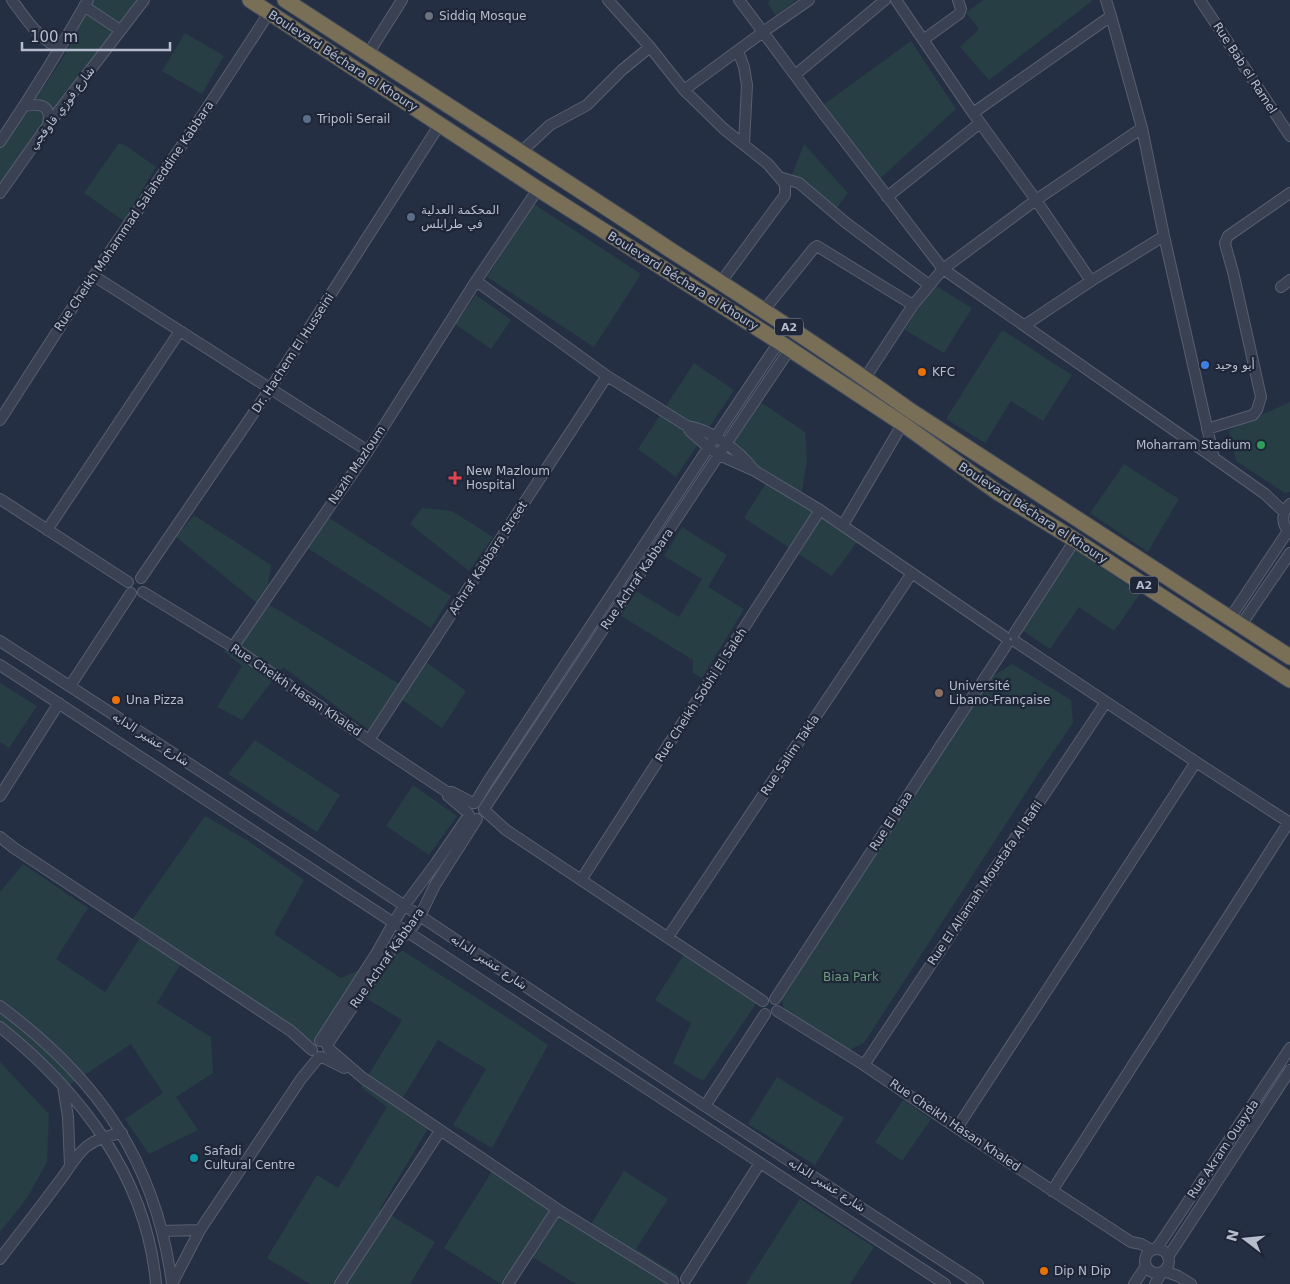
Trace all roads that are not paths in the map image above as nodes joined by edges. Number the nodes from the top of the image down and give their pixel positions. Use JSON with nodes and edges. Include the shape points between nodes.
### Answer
{"nodes":[{"id":1,"x":12,"y":0,"type":"edge"},
{"id":2,"x":144,"y":0,"type":"edge"},
{"id":3,"x":250,"y":0,"type":"edge"},
{"id":4,"x":285,"y":0,"type":"edge"},
{"id":5,"x":402,"y":0,"type":"edge"},
{"id":6,"x":608,"y":0,"type":"edge"},
{"id":7,"x":739,"y":0,"type":"edge"},
{"id":8,"x":809,"y":0,"type":"edge"},
{"id":9,"x":885,"y":0,"type":"edge"},
{"id":10,"x":896,"y":0,"type":"edge"},
{"id":11,"x":958,"y":0,"type":"edge"},
{"id":12,"x":1106,"y":0,"type":"edge"},
{"id":13,"x":1200,"y":0,"type":"edge"},
{"id":14,"x":86,"y":3,"type":"edge"},
{"id":15,"x":269,"y":13,"type":"junction"},
{"id":16,"x":1111,"y":16,"type":"junction"},
{"id":17,"x":120,"y":30,"type":"junction"},
{"id":18,"x":763,"y":32,"type":"junction"},
{"id":19,"x":922,"y":40,"type":"junction"},
{"id":20,"x":650,"y":47,"type":"junction"},
{"id":21,"x":60,"y":49,"type":"junction"},
{"id":22,"x":738,"y":51,"type":"junction"},
{"id":23,"x":368,"y":54,"type":"junction"},
{"id":24,"x":795,"y":75,"type":"junction"},
{"id":25,"x":684,"y":90,"type":"junction"},
{"id":26,"x":24,"y":106,"type":"junction"},
{"id":27,"x":973,"y":113,"type":"junction"},
{"id":28,"x":980,"y":123,"type":"junction"},
{"id":29,"x":440,"y":124,"type":"junction"},
{"id":30,"x":48,"y":125,"type":"junction"},
{"id":31,"x":1142,"y":128,"type":"junction"},
{"id":32,"x":1290,"y":136,"type":"edge"},
{"id":33,"x":0,"y":141,"type":"edge"},
{"id":34,"x":744,"y":144,"type":"junction"},
{"id":35,"x":521,"y":152,"type":"junction"},
{"id":36,"x":778,"y":176,"type":"junction"},
{"id":37,"x":538,"y":189,"type":"junction"},
{"id":38,"x":0,"y":193,"type":"edge"},
{"id":39,"x":1290,"y":193,"type":"edge"},
{"id":40,"x":887,"y":197,"type":"junction"},
{"id":41,"x":1036,"y":200,"type":"junction"},
{"id":42,"x":1164,"y":236,"type":"junction"},
{"id":43,"x":943,"y":269,"type":"junction"},
{"id":44,"x":94,"y":276,"type":"junction"},
{"id":45,"x":1290,"y":280,"type":"edge"},
{"id":46,"x":476,"y":281,"type":"junction"},
{"id":47,"x":1091,"y":281,"type":"junction"},
{"id":48,"x":720,"y":282,"type":"junction"},
{"id":49,"x":929,"y":285,"type":"junction"},
{"id":50,"x":1281,"y":287,"type":"dead end"},
{"id":51,"x":913,"y":305,"type":"junction"},
{"id":52,"x":764,"y":310,"type":"junction"},
{"id":53,"x":1025,"y":325,"type":"junction"},
{"id":54,"x":180,"y":331,"type":"junction"},
{"id":55,"x":785,"y":346,"type":"junction"},
{"id":56,"x":607,"y":376,"type":"junction"},
{"id":57,"x":865,"y":378,"type":"junction"},
{"id":58,"x":270,"y":389,"type":"junction"},
{"id":59,"x":1,"y":416,"type":"edge"},
{"id":60,"x":907,"y":418,"type":"junction"},
{"id":61,"x":687,"y":426,"type":"junction"},
{"id":62,"x":1207,"y":428,"type":"junction"},
{"id":63,"x":716,"y":436,"type":"junction"},
{"id":64,"x":726,"y":444,"type":"junction"},
{"id":65,"x":708,"y":447,"type":"junction"},
{"id":66,"x":368,"y":450,"type":"junction"},
{"id":67,"x":719,"y":455,"type":"junction"},
{"id":68,"x":1214,"y":458,"type":"junction"},
{"id":69,"x":755,"y":471,"type":"junction"},
{"id":70,"x":0,"y":499,"type":"edge"},
{"id":71,"x":1288,"y":506,"type":"edge"},
{"id":72,"x":820,"y":510,"type":"junction"},
{"id":73,"x":843,"y":525,"type":"junction"},
{"id":74,"x":48,"y":530,"type":"junction"},
{"id":75,"x":1289,"y":532,"type":"edge"},
{"id":76,"x":1075,"y":540,"type":"junction"},
{"id":77,"x":1290,"y":553,"type":"edge"},
{"id":78,"x":912,"y":574,"type":"junction"},
{"id":79,"x":141,"y":578,"type":"junction"},
{"id":80,"x":128,"y":582,"type":"junction"},
{"id":81,"x":143,"y":592,"type":"junction"},
{"id":82,"x":131,"y":593,"type":"junction"},
{"id":83,"x":1235,"y":621,"type":"junction"},
{"id":84,"x":1011,"y":639,"type":"junction"},
{"id":85,"x":0,"y":641,"type":"edge"},
{"id":86,"x":234,"y":647,"type":"junction"},
{"id":87,"x":1290,"y":657,"type":"edge"},
{"id":88,"x":0,"y":665,"type":"edge"},
{"id":89,"x":1290,"y":680,"type":"edge"},
{"id":90,"x":70,"y":686,"type":"junction"},
{"id":91,"x":1106,"y":702,"type":"junction"},
{"id":92,"x":59,"y":703,"type":"junction"},
{"id":93,"x":369,"y":740,"type":"junction"},
{"id":94,"x":1196,"y":762,"type":"junction"},
{"id":95,"x":0,"y":796,"type":"edge"},
{"id":96,"x":476,"y":811,"type":"junction"},
{"id":97,"x":1289,"y":823,"type":"edge"},
{"id":98,"x":0,"y":837,"type":"edge"},
{"id":99,"x":0,"y":842,"type":"edge"},
{"id":100,"x":14,"y":848,"type":"junction"},
{"id":101,"x":581,"y":880,"type":"junction"},
{"id":102,"x":404,"y":906,"type":"junction"},
{"id":103,"x":420,"y":916,"type":"junction"},
{"id":104,"x":394,"y":922,"type":"junction"},
{"id":105,"x":409,"y":932,"type":"junction"},
{"id":106,"x":668,"y":937,"type":"junction"},
{"id":107,"x":775,"y":999,"type":"junction"},
{"id":108,"x":763,"y":1001,"type":"junction"},
{"id":109,"x":0,"y":1006,"type":"edge"},
{"id":110,"x":777,"y":1011,"type":"junction"},
{"id":111,"x":765,"y":1014,"type":"junction"},
{"id":112,"x":0,"y":1027,"type":"edge"},
{"id":113,"x":1290,"y":1048,"type":"edge"},
{"id":114,"x":320,"y":1049,"type":"junction"},
{"id":115,"x":864,"y":1065,"type":"junction"},
{"id":116,"x":1290,"y":1070,"type":"edge"},
{"id":117,"x":62,"y":1085,"type":"junction"},
{"id":118,"x":705,"y":1106,"type":"junction"},
{"id":119,"x":957,"y":1128,"type":"junction"},
{"id":120,"x":440,"y":1130,"type":"junction"},
{"id":121,"x":122,"y":1133,"type":"junction"},
{"id":122,"x":104,"y":1138,"type":"junction"},
{"id":123,"x":760,"y":1162,"type":"junction"},
{"id":124,"x":70,"y":1166,"type":"junction"},
{"id":125,"x":1052,"y":1191,"type":"junction"},
{"id":126,"x":557,"y":1209,"type":"junction"},
{"id":127,"x":200,"y":1230,"type":"junction"},
{"id":128,"x":162,"y":1231,"type":"junction"},
{"id":129,"x":1131,"y":1242,"type":"junction"},
{"id":130,"x":1154,"y":1250,"type":"junction"},
{"id":131,"x":0,"y":1259,"type":"edge"},
{"id":132,"x":1169,"y":1259,"type":"junction"},
{"id":133,"x":1146,"y":1264,"type":"junction"},
{"id":134,"x":1163,"y":1271,"type":"junction"},
{"id":135,"x":1178,"y":1276,"type":"junction"},
{"id":136,"x":687,"y":1281,"type":"edge"},
{"id":137,"x":673,"y":1283,"type":"edge"},
{"id":138,"x":156,"y":1284,"type":"edge"},
{"id":139,"x":172,"y":1284,"type":"edge"},
{"id":140,"x":340,"y":1284,"type":"edge"},
{"id":141,"x":508,"y":1284,"type":"edge"},
{"id":142,"x":945,"y":1284,"type":"edge"},
{"id":143,"x":978,"y":1284,"type":"edge"},
{"id":144,"x":1134,"y":1284,"type":"edge"},
{"id":145,"x":1155,"y":1284,"type":"edge"},
{"id":146,"x":1190,"y":1284,"type":"edge"}],
"edges":[{"from":1,"to":21,"type":"street","via":[[30,25]]},
{"from":2,"to":17,"type":"street","name":"شارع فوزي قاوقجي"},
{"from":3,"to":15,"type":"highway","name":"Boulevard Béchara el Khoury","number":"A2"},
{"from":4,"to":23,"type":"highway","name":"Boulevard Béchara el Khoury","number":"A2"},
{"from":5,"to":23,"type":"street"},
{"from":6,"to":20,"type":"street"},
{"from":7,"to":18,"type":"street"},
{"from":8,"to":18,"type":"street"},
{"from":9,"to":24,"type":"street"},
{"from":10,"to":19,"type":"street"},
{"from":11,"to":19,"type":"street","via":[[959,14]]},
{"from":12,"to":16,"type":"street"},
{"from":13,"to":32,"type":"street","name":"Rue Bab el Ramel"},
{"from":14,"to":17,"type":"street"},
{"from":14,"to":21,"type":"street"},
{"from":15,"to":29,"type":"highway","name":"Boulevard Béchara el Khoury","number":"A2"},
{"from":15,"to":44,"type":"street","name":"Rue Cheikh Mohammad Salaheddine Kabbara"},
{"from":16,"to":27,"type":"street"},
{"from":16,"to":31,"type":"street"},
{"from":17,"to":30,"type":"street","name":"شارع فوزي قاوقجي"},
{"from":18,"to":22,"type":"street"},
{"from":18,"to":24,"type":"street"},
{"from":19,"to":27,"type":"street"},
{"from":20,"to":25,"type":"street"},
{"from":20,"to":35,"type":"street","via":[[587,105],[550,125]]},
{"from":21,"to":26,"type":"street"},
{"from":22,"to":25,"type":"street"},
{"from":22,"to":34,"type":"street","via":[[747,85]]},
{"from":23,"to":35,"type":"highway","name":"Boulevard Béchara el Khoury","number":"A2"},
{"from":24,"to":40,"type":"street"},
{"from":25,"to":34,"type":"street"},
{"from":26,"to":30,"type":"street","via":[[36,104],[45,108],[49,114]]},
{"from":26,"to":33,"type":"street"},
{"from":27,"to":28,"type":"street"},
{"from":28,"to":40,"type":"street"},
{"from":28,"to":41,"type":"street"},
{"from":29,"to":37,"type":"highway","name":"Boulevard Béchara el Khoury","number":"A2"},
{"from":29,"to":58,"type":"street","name":"Dr. Hachem El Husseini"},
{"from":30,"to":38,"type":"street","name":"شارع فوزي قاوقجي"},
{"from":31,"to":41,"type":"street"},
{"from":31,"to":42,"type":"street"},
{"from":34,"to":36,"type":"street"},
{"from":35,"to":48,"type":"highway","name":"Boulevard Béchara el Khoury","number":"A2"},
{"from":36,"to":48,"type":"street","via":[[785,184],[785,195]]},
{"from":36,"to":49,"type":"street","via":[[799,183]]},
{"from":37,"to":46,"type":"street","name":"Nazih Mazloum"},
{"from":37,"to":55,"type":"highway","name":"Boulevard Béchara el Khoury","number":"A2"},
{"from":39,"to":62,"type":"street","via":[[1226,239],[1261,397],[1253,415]]},
{"from":40,"to":43,"type":"street"},
{"from":41,"to":43,"type":"street"},
{"from":41,"to":47,"type":"street"},
{"from":42,"to":47,"type":"street"},
{"from":42,"to":62,"type":"street"},
{"from":43,"to":49,"type":"street"},
{"from":43,"to":53,"type":"street"},
{"from":44,"to":54,"type":"street"},
{"from":44,"to":59,"type":"street","name":"Rue Cheikh Mohammad Salaheddine Kabbara"},
{"from":45,"to":50,"type":"street"},
{"from":46,"to":56,"type":"street"},
{"from":46,"to":66,"type":"street","name":"Nazih Mazloum"},
{"from":47,"to":53,"type":"street"},
{"from":48,"to":52,"type":"highway","name":"Boulevard Béchara el Khoury","number":"A2"},
{"from":49,"to":51,"type":"street"},
{"from":51,"to":52,"type":"street","via":[[817,246]]},
{"from":51,"to":57,"type":"street"},
{"from":52,"to":57,"type":"highway","name":"Boulevard Béchara el Khoury","number":"A2"},
{"from":53,"to":68,"type":"street"},
{"from":54,"to":58,"type":"street"},
{"from":54,"to":74,"type":"street"},
{"from":55,"to":60,"type":"highway","name":"Boulevard Béchara el Khoury","number":"A2"},
{"from":55,"to":63,"type":"street","name":"Rue Achraf Kabbara"},
{"from":55,"to":64,"type":"street","name":"Rue Achraf Kabbara"},
{"from":56,"to":61,"type":"street"},
{"from":56,"to":93,"type":"street","name":"Achraf Kabbara Street"},
{"from":57,"to":60,"type":"highway","name":"Boulevard Béchara el Khoury","number":"A2"},
{"from":58,"to":66,"type":"street"},
{"from":58,"to":79,"type":"street","name":"Dr. Hachem El Husseini"},
{"from":60,"to":73,"type":"street"},
{"from":60,"to":76,"type":"highway","name":"Boulevard Béchara el Khoury","number":"A2","via":[[997,492]]},
{"from":60,"to":83,"type":"highway","name":"Boulevard Béchara el Khoury","number":"A2"},
{"from":61,"to":63,"type":"street"},
{"from":61,"to":65,"type":"street"},
{"from":62,"to":68,"type":"street"},
{"from":63,"to":64,"type":"street"},
{"from":63,"to":65,"type":"street","name":"Rue Achraf Kabbara"},
{"from":64,"to":67,"type":"street","name":"Rue Achraf Kabbara"},
{"from":64,"to":69,"type":"street"},
{"from":65,"to":67,"type":"street"},
{"from":65,"to":96,"type":"street","name":"Rue Achraf Kabbara","via":[[487,783]]},
{"from":66,"to":86,"type":"street","name":"Nazih Mazloum"},
{"from":67,"to":69,"type":"street"},
{"from":67,"to":96,"type":"street","name":"Rue Achraf Kabbara"},
{"from":68,"to":71,"type":"street"},
{"from":69,"to":72,"type":"street"},
{"from":70,"to":74,"type":"street"},
{"from":71,"to":75,"type":"street","via":[[1283,522]]},
{"from":72,"to":73,"type":"street"},
{"from":72,"to":101,"type":"street","name":"Rue Cheikh Sobhi El Saleh"},
{"from":73,"to":78,"type":"street"},
{"from":74,"to":80,"type":"street"},
{"from":75,"to":83,"type":"street"},
{"from":76,"to":84,"type":"street","name":"Rue El Biaa"},
{"from":76,"to":89,"type":"highway","name":"Boulevard Béchara el Khoury","number":"A2"},
{"from":77,"to":83,"type":"street"},
{"from":78,"to":84,"type":"street"},
{"from":78,"to":106,"type":"street","name":"Rue Salim Takla"},
{"from":79,"to":80,"type":"street","via":[[132,577]]},
{"from":79,"to":81,"type":"street","via":[[145,583]]},
{"from":80,"to":82,"type":"street","via":[[127,588]]},
{"from":81,"to":82,"type":"street"},
{"from":81,"to":86,"type":"street","name":"Rue Cheikh Hasan Khaled"},
{"from":82,"to":90,"type":"street"},
{"from":83,"to":87,"type":"highway","name":"Boulevard Béchara el Khoury","number":"A2"},
{"from":84,"to":91,"type":"street"},
{"from":84,"to":107,"type":"street","name":"Rue El Biaa"},
{"from":85,"to":90,"type":"street","name":"شارع عشير الدايه"},
{"from":86,"to":93,"type":"street","name":"Rue Cheikh Hasan Khaled"},
{"from":88,"to":92,"type":"street","name":"شارع عشير الدايه"},
{"from":90,"to":102,"type":"street","name":"شارع عشير الدايه"},
{"from":91,"to":94,"type":"street"},
{"from":91,"to":115,"type":"street","name":"Rue El Allamah Moustafa Al Rafii"},
{"from":92,"to":95,"type":"street"},
{"from":92,"to":104,"type":"street","name":"شارع عشير الدايه"},
{"from":93,"to":96,"type":"street","name":"Rue Cheikh Hasan Khaled","via":[[447,792],[452,792]]},
{"from":94,"to":97,"type":"street"},
{"from":94,"to":119,"type":"street"},
{"from":96,"to":101,"type":"street","name":"Rue Cheikh Hasan Khaled"},
{"from":96,"to":102,"type":"street","name":"Rue Achraf Kabbara"},
{"from":96,"to":103,"type":"street","name":"Rue Achraf Kabbara"},
{"from":97,"to":125,"type":"street"},
{"from":98,"to":100,"type":"street"},
{"from":99,"to":100,"type":"street"},
{"from":100,"to":114,"type":"street"},
{"from":101,"to":106,"type":"street","name":"Rue Cheikh Hasan Khaled"},
{"from":102,"to":103,"type":"street","name":"شارع عشير الدايه"},
{"from":102,"to":104,"type":"street","name":"Rue Achraf Kabbara"},
{"from":103,"to":105,"type":"street","name":"Rue Achraf Kabbara"},
{"from":103,"to":118,"type":"street","name":"شارع عشير الدايه"},
{"from":104,"to":105,"type":"street","name":"شارع عشير الدايه"},
{"from":104,"to":114,"type":"street","name":"Rue Achraf Kabbara"},
{"from":105,"to":114,"type":"street","name":"Rue Achraf Kabbara","via":[[400,939]]},
{"from":105,"to":123,"type":"street","name":"شارع عشير الدايه"},
{"from":106,"to":108,"type":"street","name":"Rue Cheikh Hasan Khaled"},
{"from":107,"to":108,"type":"street","via":[[770,997]]},
{"from":107,"to":110,"type":"street","via":[[779,1007]]},
{"from":108,"to":111,"type":"street","via":[[761,1006]]},
{"from":109,"to":121,"type":"street","via":[[36,1034],[75,1072]]},
{"from":110,"to":111,"type":"street"},
{"from":110,"to":115,"type":"street","name":"Rue Cheikh Hasan Khaled"},
{"from":111,"to":118,"type":"street"},
{"from":112,"to":117,"type":"street"},
{"from":113,"to":130,"type":"street","name":"Rue Akram Ouayda"},
{"from":114,"to":120,"type":"street"},
{"from":114,"to":127,"type":"street","name":"Rue Achraf Kabbara"},
{"from":115,"to":119,"type":"street","name":"Rue Cheikh Hasan Khaled"},
{"from":116,"to":132,"type":"street","name":"Rue Akram Ouayda"},
{"from":117,"to":122,"type":"street"},
{"from":117,"to":124,"type":"street","via":[[68,1117]]},
{"from":118,"to":143,"type":"street","name":"شارع عشير الدايه"},
{"from":119,"to":125,"type":"street","name":"Rue Cheikh Hasan Khaled"},
{"from":120,"to":126,"type":"street"},
{"from":120,"to":140,"type":"street"},
{"from":121,"to":122,"type":"street"},
{"from":121,"to":128,"type":"street","via":[[151,1194]]},
{"from":122,"to":124,"type":"street","via":[[87,1146]]},
{"from":122,"to":138,"type":"street","via":[[122,1166],[137,1200],[151,1248]]},
{"from":123,"to":136,"type":"street"},
{"from":123,"to":142,"type":"street","name":"شارع عشير الدايه"},
{"from":124,"to":131,"type":"street"},
{"from":125,"to":129,"type":"street","name":"Rue Cheikh Hasan Khaled"},
{"from":126,"to":137,"type":"street"},
{"from":126,"to":141,"type":"street"},
{"from":127,"to":128,"type":"street"},
{"from":127,"to":139,"type":"street","name":"Rue Achraf Kabbara"},
{"from":128,"to":139,"type":"street"},
{"from":129,"to":130,"type":"street","name":"Rue Cheikh Hasan Khaled"},
{"from":129,"to":133,"type":"street","name":"Rue Cheikh Hasan Khaled"},
{"from":130,"to":132,"type":"street","via":[[1163,1250]]},
{"from":130,"to":133,"type":"street","via":[[1149,1253]]},
{"from":132,"to":134,"type":"street"},
{"from":132,"to":135,"type":"street"},
{"from":133,"to":134,"type":"street","via":[[1154,1272]]},
{"from":133,"to":144,"type":"street"},
{"from":134,"to":135,"type":"street"},
{"from":134,"to":145,"type":"street"},
{"from":135,"to":146,"type":"street"},
{"from":136,"to":137,"type":"street","via":[[679,1277]]}]}
